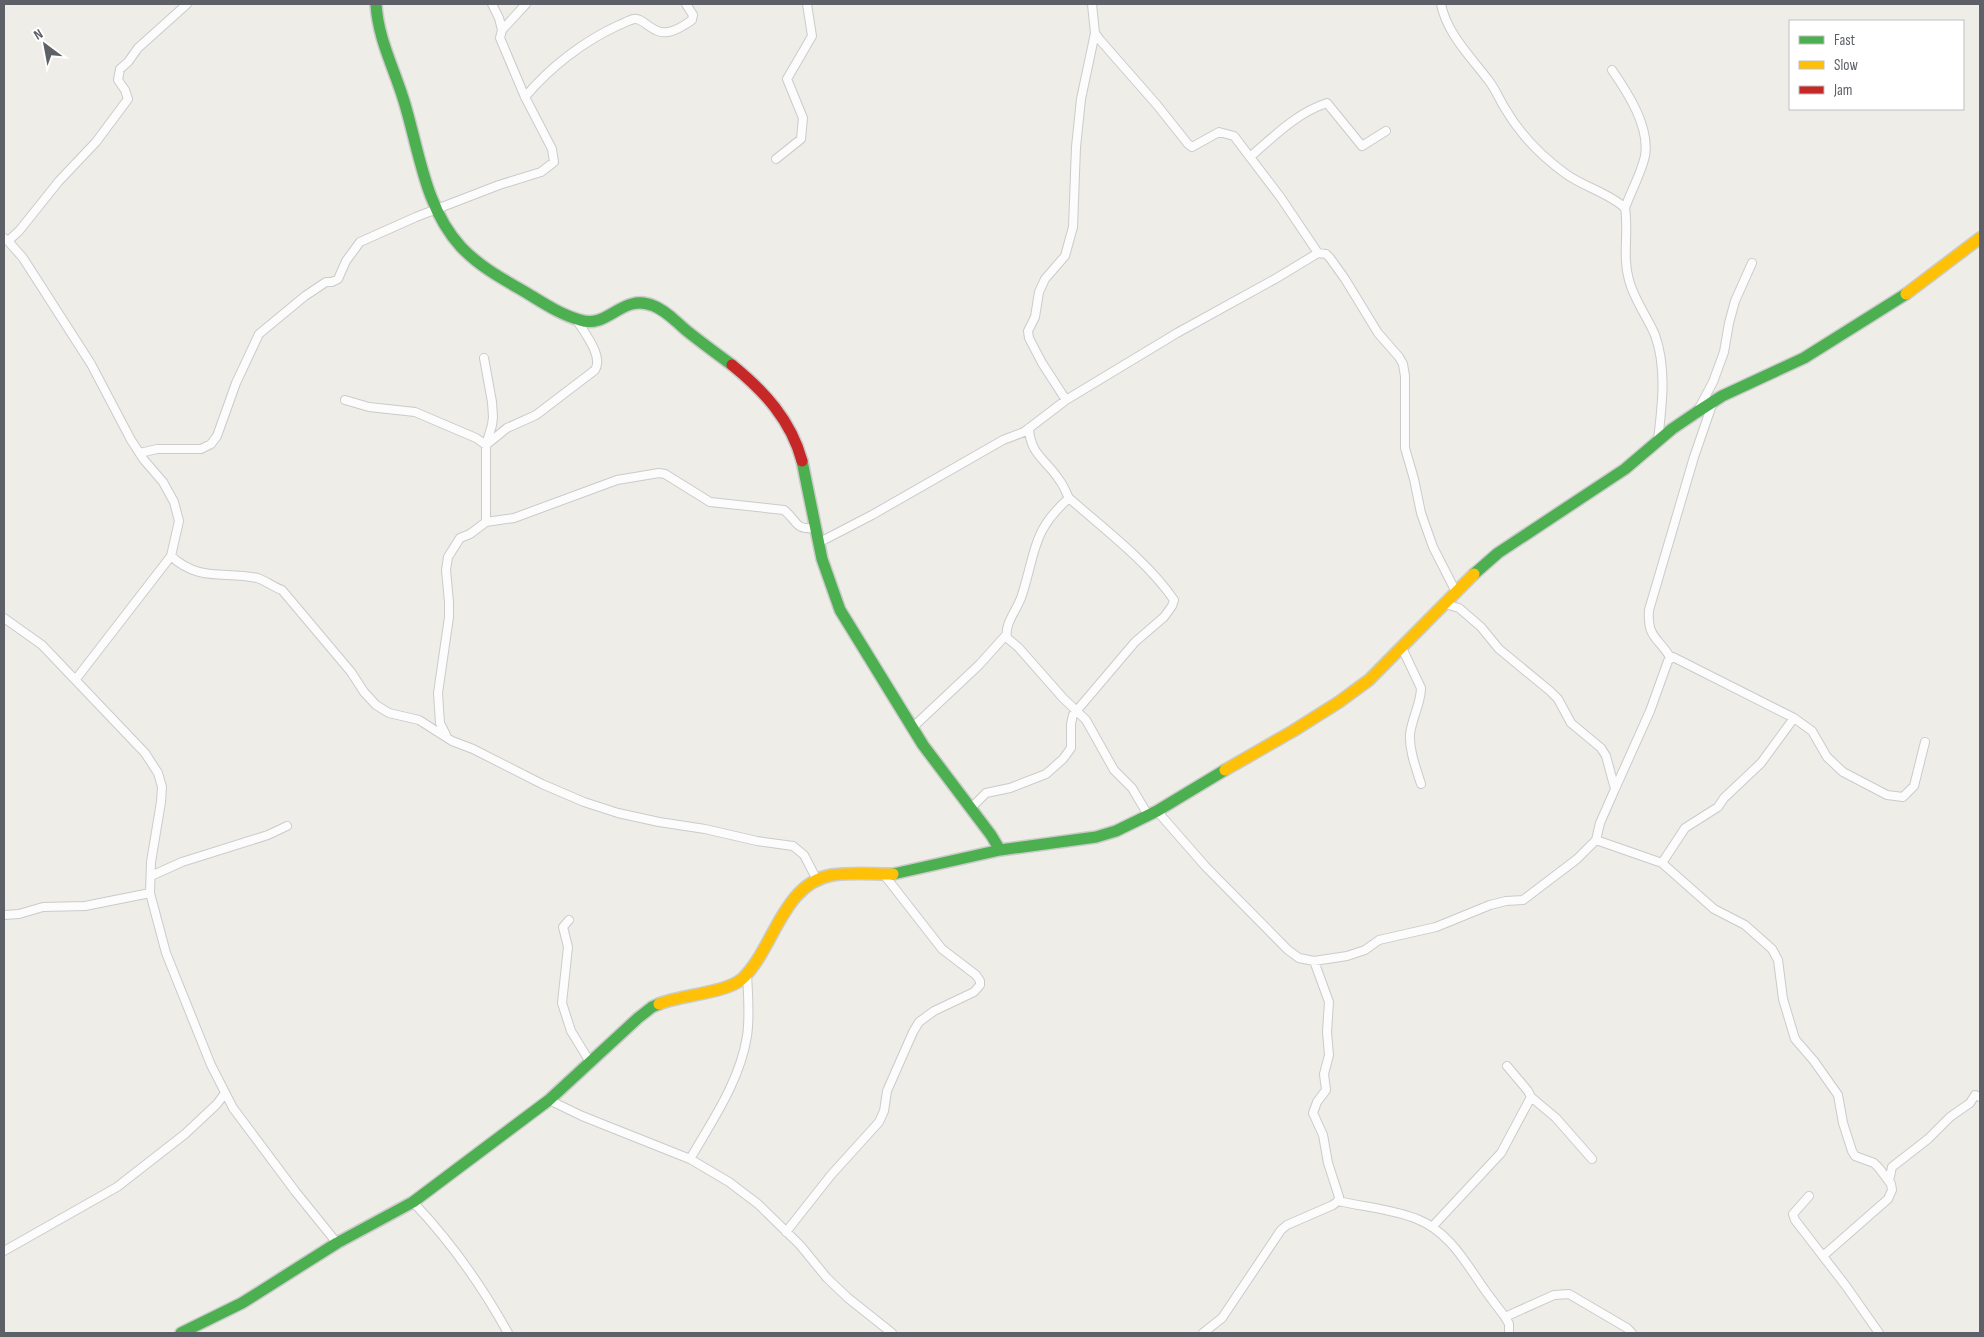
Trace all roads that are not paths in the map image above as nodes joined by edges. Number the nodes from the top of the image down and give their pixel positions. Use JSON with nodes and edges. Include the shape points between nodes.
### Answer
{"nodes":[{"id":1,"x":187,"y":4,"type":"edge"},
{"id":2,"x":376,"y":4,"type":"edge"},
{"id":3,"x":492,"y":4,"type":"edge"},
{"id":4,"x":526,"y":4,"type":"edge"},
{"id":5,"x":686,"y":4,"type":"edge"},
{"id":6,"x":807,"y":4,"type":"edge"},
{"id":7,"x":1092,"y":4,"type":"edge"},
{"id":8,"x":1440,"y":4,"type":"edge"},
{"id":9,"x":502,"y":30,"type":"junction"},
{"id":10,"x":1095,"y":33,"type":"junction"},
{"id":11,"x":1612,"y":70,"type":"dead end"},
{"id":12,"x":525,"y":96,"type":"junction"},
{"id":13,"x":1386,"y":131,"type":"dead end"},
{"id":14,"x":1250,"y":157,"type":"junction"},
{"id":15,"x":776,"y":159,"type":"dead end"},
{"id":16,"x":1625,"y":208,"type":"junction"},
{"id":17,"x":437,"y":210,"type":"junction"},
{"id":18,"x":1980,"y":238,"type":"edge"},
{"id":19,"x":6,"y":240,"type":"edge"},
{"id":20,"x":1318,"y":253,"type":"junction"},
{"id":21,"x":1752,"y":263,"type":"dead end"},
{"id":22,"x":576,"y":319,"type":"junction"},
{"id":23,"x":484,"y":358,"type":"dead end"},
{"id":24,"x":345,"y":400,"type":"dead end"},
{"id":25,"x":1066,"y":400,"type":"junction"},
{"id":26,"x":1713,"y":402,"type":"junction"},
{"id":27,"x":1697,"y":412,"type":"junction"},
{"id":28,"x":1029,"y":428,"type":"junction"},
{"id":29,"x":1658,"y":440,"type":"junction"},
{"id":30,"x":486,"y":445,"type":"junction"},
{"id":31,"x":140,"y":454,"type":"junction"},
{"id":32,"x":1069,"y":498,"type":"junction"},
{"id":33,"x":486,"y":522,"type":"junction"},
{"id":34,"x":815,"y":528,"type":"junction"},
{"id":35,"x":818,"y":543,"type":"junction"},
{"id":36,"x":171,"y":556,"type":"junction"},
{"id":37,"x":1456,"y":592,"type":"junction"},
{"id":38,"x":1445,"y":604,"type":"junction"},
{"id":39,"x":4,"y":618,"type":"edge"},
{"id":40,"x":1006,"y":635,"type":"junction"},
{"id":41,"x":1402,"y":648,"type":"junction"},
{"id":42,"x":1670,"y":657,"type":"junction"},
{"id":43,"x":76,"y":679,"type":"junction"},
{"id":44,"x":1077,"y":711,"type":"junction"},
{"id":45,"x":1794,"y":718,"type":"junction"},
{"id":46,"x":912,"y":728,"type":"junction"},
{"id":47,"x":452,"y":741,"type":"junction"},
{"id":48,"x":1925,"y":742,"type":"dead end"},
{"id":49,"x":1421,"y":784,"type":"dead end"},
{"id":50,"x":1615,"y":789,"type":"junction"},
{"id":51,"x":971,"y":808,"type":"junction"},
{"id":52,"x":1153,"y":813,"type":"junction"},
{"id":53,"x":286,"y":826,"type":"dead end"},
{"id":54,"x":1596,"y":840,"type":"junction"},
{"id":55,"x":1000,"y":850,"type":"junction"},
{"id":56,"x":1662,"y":863,"type":"junction"},
{"id":57,"x":151,"y":876,"type":"junction"},
{"id":58,"x":885,"y":876,"type":"junction"},
{"id":59,"x":817,"y":880,"type":"junction"},
{"id":60,"x":150,"y":893,"type":"junction"},
{"id":61,"x":4,"y":915,"type":"edge"},
{"id":62,"x":569,"y":920,"type":"dead end"},
{"id":63,"x":1314,"y":961,"type":"junction"},
{"id":64,"x":747,"y":974,"type":"junction"},
{"id":65,"x":590,"y":1062,"type":"junction"},
{"id":66,"x":1507,"y":1066,"type":"dead end"},
{"id":67,"x":225,"y":1093,"type":"junction"},
{"id":68,"x":1531,"y":1097,"type":"junction"},
{"id":69,"x":1980,"y":1097,"type":"edge"},
{"id":70,"x":549,"y":1100,"type":"junction"},
{"id":71,"x":690,"y":1159,"type":"junction"},
{"id":72,"x":1592,"y":1159,"type":"dead end"},
{"id":73,"x":1888,"y":1181,"type":"junction"},
{"id":74,"x":1809,"y":1196,"type":"dead end"},
{"id":75,"x":1338,"y":1201,"type":"junction"},
{"id":76,"x":413,"y":1202,"type":"junction"},
{"id":77,"x":1432,"y":1227,"type":"junction"},
{"id":78,"x":786,"y":1232,"type":"junction"},
{"id":79,"x":337,"y":1243,"type":"junction"},
{"id":80,"x":5,"y":1247,"type":"edge"},
{"id":81,"x":1823,"y":1256,"type":"junction"},
{"id":82,"x":1505,"y":1317,"type":"junction"},
{"id":83,"x":182,"y":1333,"type":"edge"},
{"id":84,"x":508,"y":1333,"type":"edge"},
{"id":85,"x":892,"y":1333,"type":"edge"},
{"id":86,"x":1202,"y":1333,"type":"edge"},
{"id":87,"x":1509,"y":1333,"type":"edge"},
{"id":88,"x":1632,"y":1333,"type":"edge"},
{"id":89,"x":1879,"y":1333,"type":"edge"}],
"edges":[{"from":1,"to":19,"type":"street","via":[[138,48],[120,69],[118,80],[128,97],[126,102],[19,231]]},
{"from":2,"to":17,"type":"street","via":[[387,57],[406,106]]},
{"from":3,"to":9,"type":"street"},
{"from":4,"to":9,"type":"street"},
{"from":5,"to":12,"type":"street","via":[[693,15],[692,20],[682,26],[662,32],[639,19],[631,19],[578,49],[539,80]]},
{"from":6,"to":15,"type":"street","via":[[812,36],[788,79],[803,118],[801,139]]},
{"from":7,"to":10,"type":"street"},
{"from":8,"to":16,"type":"street","via":[[1451,29],[1534,149],[1567,175]]},
{"from":9,"to":12,"type":"street","via":[[500,38]]},
{"from":10,"to":14,"type":"street","via":[[1192,148],[1212,135],[1225,132],[1234,136]]},
{"from":10,"to":25,"type":"street","via":[[1081,99],[1073,227],[1065,256],[1039,292],[1028,332]]},
{"from":11,"to":16,"type":"street","via":[[1629,95],[1645,134],[1644,159]]},
{"from":12,"to":17,"type":"street","via":[[552,149],[554,162],[541,172]]},
{"from":13,"to":14,"type":"street","via":[[1362,146],[1327,103],[1284,128]]},
{"from":14,"to":20,"type":"street"},
{"from":16,"to":29,"type":"street","via":[[1624,256],[1628,280],[1660,351],[1663,404]]},
{"from":17,"to":22,"type":"street","via":[[461,247],[484,267]]},
{"from":17,"to":31,"type":"street","via":[[360,242],[338,279],[326,282],[305,296],[259,334],[236,383],[217,436],[206,448],[157,449]]},
{"from":18,"to":26,"type":"street","via":[[1902,297],[1833,342]]},
{"from":19,"to":31,"type":"street","via":[[22,258],[91,364]]},
{"from":20,"to":25,"type":"street"},
{"from":20,"to":37,"type":"street","via":[[1330,258],[1378,333],[1403,364],[1405,448],[1433,547]]},
{"from":21,"to":27,"type":"street","via":[[1736,301],[1713,382]]},
{"from":22,"to":30,"type":"street","via":[[594,349],[598,362],[595,370],[536,415],[507,428]]},
{"from":22,"to":34,"type":"street","via":[[597,321],[630,304],[651,304],[740,373],[766,396],[792,435],[810,495]]},
{"from":23,"to":30,"type":"street","via":[[493,417]]},
{"from":24,"to":30,"type":"street","via":[[369,408],[415,412],[458,429]]},
{"from":25,"to":28,"type":"street"},
{"from":26,"to":27,"type":"street"},
{"from":26,"to":42,"type":"street","via":[[1649,610],[1650,631]]},
{"from":27,"to":29,"type":"street"},
{"from":28,"to":32,"type":"street","via":[[1034,448],[1060,480]]},
{"from":28,"to":35,"type":"street"},
{"from":29,"to":37,"type":"street","via":[[1601,486],[1498,553]]},
{"from":30,"to":33,"type":"street"},
{"from":31,"to":36,"type":"street","via":[[163,482],[174,502],[179,521]]},
{"from":32,"to":40,"type":"street","via":[[1036,539],[1022,594]]},
{"from":32,"to":44,"type":"street","via":[[1129,551],[1174,600],[1164,617],[1130,647]]},
{"from":33,"to":34,"type":"street","via":[[514,518],[617,480],[659,472],[710,502],[784,510],[799,527]]},
{"from":33,"to":47,"type":"street","via":[[460,538],[448,557],[449,617],[438,693],[442,728]]},
{"from":34,"to":35,"type":"street"},
{"from":35,"to":46,"type":"street","via":[[841,612]]},
{"from":36,"to":43,"type":"street"},
{"from":36,"to":47,"type":"street","via":[[189,570],[258,578],[282,590],[376,704],[389,713],[428,724]]},
{"from":37,"to":38,"type":"street"},
{"from":38,"to":41,"type":"street"},
{"from":38,"to":50,"type":"street","via":[[1459,608],[1499,649],[1558,699],[1571,723],[1601,748]]},
{"from":39,"to":43,"type":"street","via":[[42,645]]},
{"from":40,"to":44,"type":"street","via":[[1008,641],[1018,647]]},
{"from":40,"to":46,"type":"street"},
{"from":41,"to":49,"type":"street","via":[[1421,688],[1410,735],[1413,760]]},
{"from":41,"to":52,"type":"street","via":[[1340,702]]},
{"from":42,"to":45,"type":"street","via":[[1676,657]]},
{"from":42,"to":50,"type":"street"},
{"from":43,"to":57,"type":"street","via":[[145,753],[158,773],[162,802]]},
{"from":44,"to":51,"type":"street","via":[[1070,724],[1072,748],[1063,759],[1046,774],[986,793]]},
{"from":44,"to":52,"type":"street","via":[[1092,728],[1114,770]]},
{"from":45,"to":48,"type":"street","via":[[1812,731],[1827,757],[1844,772],[1896,797],[1903,797],[1914,786]]},
{"from":45,"to":56,"type":"street","via":[[1762,763],[1718,807],[1685,828]]},
{"from":46,"to":51,"type":"street"},
{"from":47,"to":59,"type":"street","via":[[584,802],[659,822],[793,846],[804,855]]},
{"from":50,"to":54,"type":"street"},
{"from":51,"to":55,"type":"street"},
{"from":52,"to":55,"type":"street","via":[[1096,837]]},
{"from":52,"to":63,"type":"street","via":[[1288,950],[1299,958]]},
{"from":53,"to":57,"type":"street"},
{"from":54,"to":56,"type":"street"},
{"from":54,"to":63,"type":"street","via":[[1577,859],[1523,900],[1490,905],[1436,927],[1379,940],[1365,950]]},
{"from":55,"to":58,"type":"street"},
{"from":56,"to":73,"type":"street","via":[[1714,909],[1745,925],[1772,949],[1778,960],[1783,999],[1794,1034],[1838,1096],[1852,1151],[1859,1158],[1874,1163]]},
{"from":57,"to":60,"type":"street"},
{"from":58,"to":59,"type":"street","via":[[832,875]]},
{"from":58,"to":78,"type":"street","via":[[942,949],[976,975],[980,985],[974,992],[919,1022],[890,1085],[879,1122]]},
{"from":59,"to":64,"type":"street","via":[[789,906]]},
{"from":60,"to":61,"type":"street","via":[[85,906],[43,907]]},
{"from":60,"to":67,"type":"street","via":[[166,953]]},
{"from":62,"to":65,"type":"street","via":[[563,928],[568,947],[562,1003],[571,1031]]},
{"from":63,"to":75,"type":"street","via":[[1329,1002],[1329,1055],[1324,1074],[1326,1090],[1314,1113],[1338,1191]]},
{"from":64,"to":65,"type":"street","via":[[728,986],[652,1007]]},
{"from":64,"to":71,"type":"street","via":[[747,1036],[740,1065]]},
{"from":65,"to":70,"type":"street"},
{"from":66,"to":68,"type":"street"},
{"from":67,"to":79,"type":"street","via":[[233,1108]]},
{"from":67,"to":80,"type":"street","via":[[186,1134],[117,1187]]},
{"from":68,"to":72,"type":"street","via":[[1556,1118]]},
{"from":68,"to":77,"type":"street","via":[[1501,1153]]},
{"from":69,"to":73,"type":"street","via":[[1975,1095],[1970,1103],[1892,1167]]},
{"from":70,"to":71,"type":"street"},
{"from":70,"to":76,"type":"street"},
{"from":71,"to":78,"type":"street","via":[[743,1193]]},
{"from":73,"to":81,"type":"street","via":[[1892,1190],[1888,1198]]},
{"from":74,"to":81,"type":"street","via":[[1793,1216]]},
{"from":75,"to":77,"type":"street","via":[[1417,1219]]},
{"from":75,"to":86,"type":"street","via":[[1281,1230],[1222,1318]]},
{"from":76,"to":79,"type":"street"},
{"from":76,"to":84,"type":"street","via":[[476,1278]]},
{"from":77,"to":82,"type":"street","via":[[1454,1245]]},
{"from":78,"to":85,"type":"street","via":[[826,1278]]},
{"from":79,"to":83,"type":"street","via":[[242,1303]]},
{"from":81,"to":89,"type":"street"},
{"from":82,"to":87,"type":"street"},
{"from":82,"to":88,"type":"street","via":[[1554,1295],[1569,1294]]}]}
